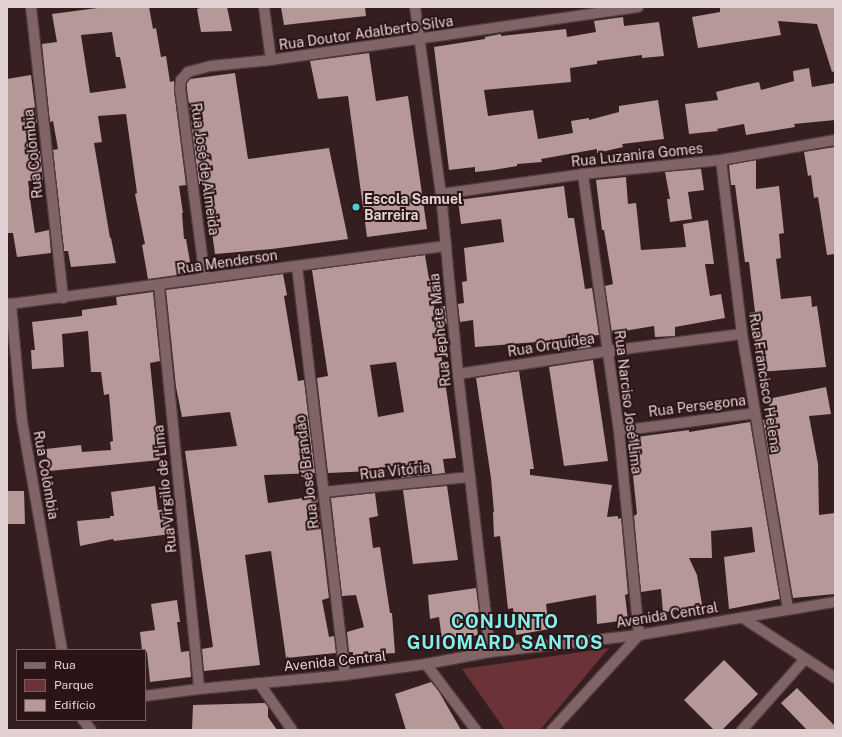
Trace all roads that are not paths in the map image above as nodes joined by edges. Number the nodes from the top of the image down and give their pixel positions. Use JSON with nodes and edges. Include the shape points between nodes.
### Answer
{"nodes":[{"id":1,"x":31,"y":7,"type":"edge"},
{"id":2,"x":264,"y":7,"type":"edge"},
{"id":3,"x":415,"y":7,"type":"edge"},
{"id":4,"x":638,"y":7,"type":"edge"},
{"id":5,"x":418,"y":40,"type":"junction"},
{"id":6,"x":272,"y":60,"type":"junction"},
{"id":7,"x":180,"y":89,"type":"joint"},
{"id":8,"x":835,"y":140,"type":"edge"},
{"id":9,"x":721,"y":160,"type":"junction"},
{"id":10,"x":583,"y":174,"type":"junction"},
{"id":11,"x":441,"y":194,"type":"junction"},
{"id":12,"x":446,"y":246,"type":"junction"},
{"id":13,"x":297,"y":266,"type":"junction"},
{"id":14,"x":205,"y":278,"type":"junction"},
{"id":15,"x":159,"y":286,"type":"junction"},
{"id":16,"x":63,"y":298,"type":"junction"},
{"id":17,"x":11,"y":304,"type":"joint"},
{"id":18,"x":742,"y":334,"type":"junction"},
{"id":19,"x":608,"y":351,"type":"junction"},
{"id":20,"x":458,"y":374,"type":"junction"},
{"id":21,"x":755,"y":413,"type":"junction"},
{"id":22,"x":619,"y":431,"type":"junction"},
{"id":23,"x":470,"y":477,"type":"junction"},
{"id":24,"x":324,"y":492,"type":"junction"},
{"id":25,"x":835,"y":602,"type":"edge"},
{"id":26,"x":788,"y":609,"type":"junction"},
{"id":27,"x":743,"y":618,"type":"junction"},
{"id":28,"x":639,"y":635,"type":"junction"},
{"id":29,"x":62,"y":649,"type":"edge"},
{"id":30,"x":490,"y":652,"type":"junction"},
{"id":31,"x":805,"y":659,"type":"junction"},
{"id":32,"x":426,"y":664,"type":"junction"},
{"id":33,"x":345,"y":675,"type":"junction"},
{"id":34,"x":835,"y":678,"type":"edge"},
{"id":35,"x":259,"y":683,"type":"junction"},
{"id":36,"x":199,"y":689,"type":"junction"},
{"id":37,"x":146,"y":696,"type":"edge"},
{"id":38,"x":84,"y":721,"type":"edge"},
{"id":39,"x":91,"y":730,"type":"edge"},
{"id":40,"x":292,"y":730,"type":"edge"},
{"id":41,"x":476,"y":730,"type":"edge"},
{"id":42,"x":552,"y":730,"type":"edge"},
{"id":43,"x":742,"y":730,"type":"edge"}],
"edges":[{"from":1,"to":16,"type":"street","name":"Rua Colômbia"},
{"from":2,"to":6,"type":"street"},
{"from":3,"to":5,"type":"street","name":"Rua Jephete Maia"},
{"from":4,"to":5,"type":"street","name":"Rua Doutor Adalberto Silva"},
{"from":5,"to":6,"type":"street","name":"Rua Doutor Adalberto Silva"},
{"from":5,"to":11,"type":"street","name":"Rua Jephete Maia"},
{"from":6,"to":7,"type":"street","name":"Rua Doutor Adalberto Silva","via":[[195,70],[183,76]]},
{"from":7,"to":14,"type":"street","name":"Rua José de Almeida"},
{"from":8,"to":9,"type":"street","name":"Rua Luzanira Gomes"},
{"from":9,"to":10,"type":"street","name":"Rua Luzanira Gomes"},
{"from":9,"to":18,"type":"street","name":"Rua Francisco Helena"},
{"from":10,"to":11,"type":"street","name":"Rua Luzanira Gomes"},
{"from":10,"to":19,"type":"street","name":"Rua Narciso José Lima"},
{"from":11,"to":12,"type":"street","name":"Rua Jephete Maia"},
{"from":12,"to":13,"type":"street","name":"Rua Menderson"},
{"from":12,"to":20,"type":"street","name":"Rua Jephete Maia"},
{"from":13,"to":14,"type":"street","name":"Rua Menderson"},
{"from":13,"to":24,"type":"street","name":"Rua José Brandão"},
{"from":14,"to":15,"type":"street","name":"Rua Menderson"},
{"from":15,"to":16,"type":"street","name":"Rua Menderson"},
{"from":15,"to":36,"type":"street","name":"Rua Virgilío de Lima"},
{"from":16,"to":17,"type":"street","name":"Rua Menderson"},
{"from":17,"to":29,"type":"street","name":"Rua Colômbia","via":[[22,421]]},
{"from":18,"to":19,"type":"street","name":"Rua Orquídea"},
{"from":18,"to":21,"type":"street","name":"Rua Francisco Helena"},
{"from":19,"to":20,"type":"street","name":"Rua Orquídea"},
{"from":19,"to":22,"type":"street","name":"Rua Narciso José Lima"},
{"from":20,"to":23,"type":"street","name":"Rua Jephete Maia"},
{"from":21,"to":22,"type":"street","name":"Rua Persegona"},
{"from":21,"to":26,"type":"street","name":"Rua Francisco Helena"},
{"from":22,"to":28,"type":"street","name":"Rua Narciso José Lima"},
{"from":23,"to":24,"type":"street","name":"Rua Vitória"},
{"from":23,"to":30,"type":"street","name":"Rua Jephete Maia"},
{"from":24,"to":33,"type":"street","name":"Rua José Brandão"},
{"from":25,"to":26,"type":"street","name":"Avenida Central"},
{"from":26,"to":27,"type":"street","name":"Avenida Central"},
{"from":27,"to":28,"type":"street","name":"Avenida Central"},
{"from":27,"to":31,"type":"street"},
{"from":28,"to":30,"type":"street","name":"Avenida Central"},
{"from":28,"to":42,"type":"street"},
{"from":30,"to":32,"type":"street","name":"Avenida Central"},
{"from":31,"to":34,"type":"street"},
{"from":31,"to":43,"type":"street"},
{"from":32,"to":33,"type":"street","name":"Avenida Central"},
{"from":32,"to":41,"type":"street"},
{"from":33,"to":35,"type":"street","name":"Avenida Central"},
{"from":35,"to":36,"type":"street","name":"Avenida Central"},
{"from":35,"to":40,"type":"street"},
{"from":36,"to":37,"type":"street","name":"Avenida Central"},
{"from":38,"to":39,"type":"street"}]}
